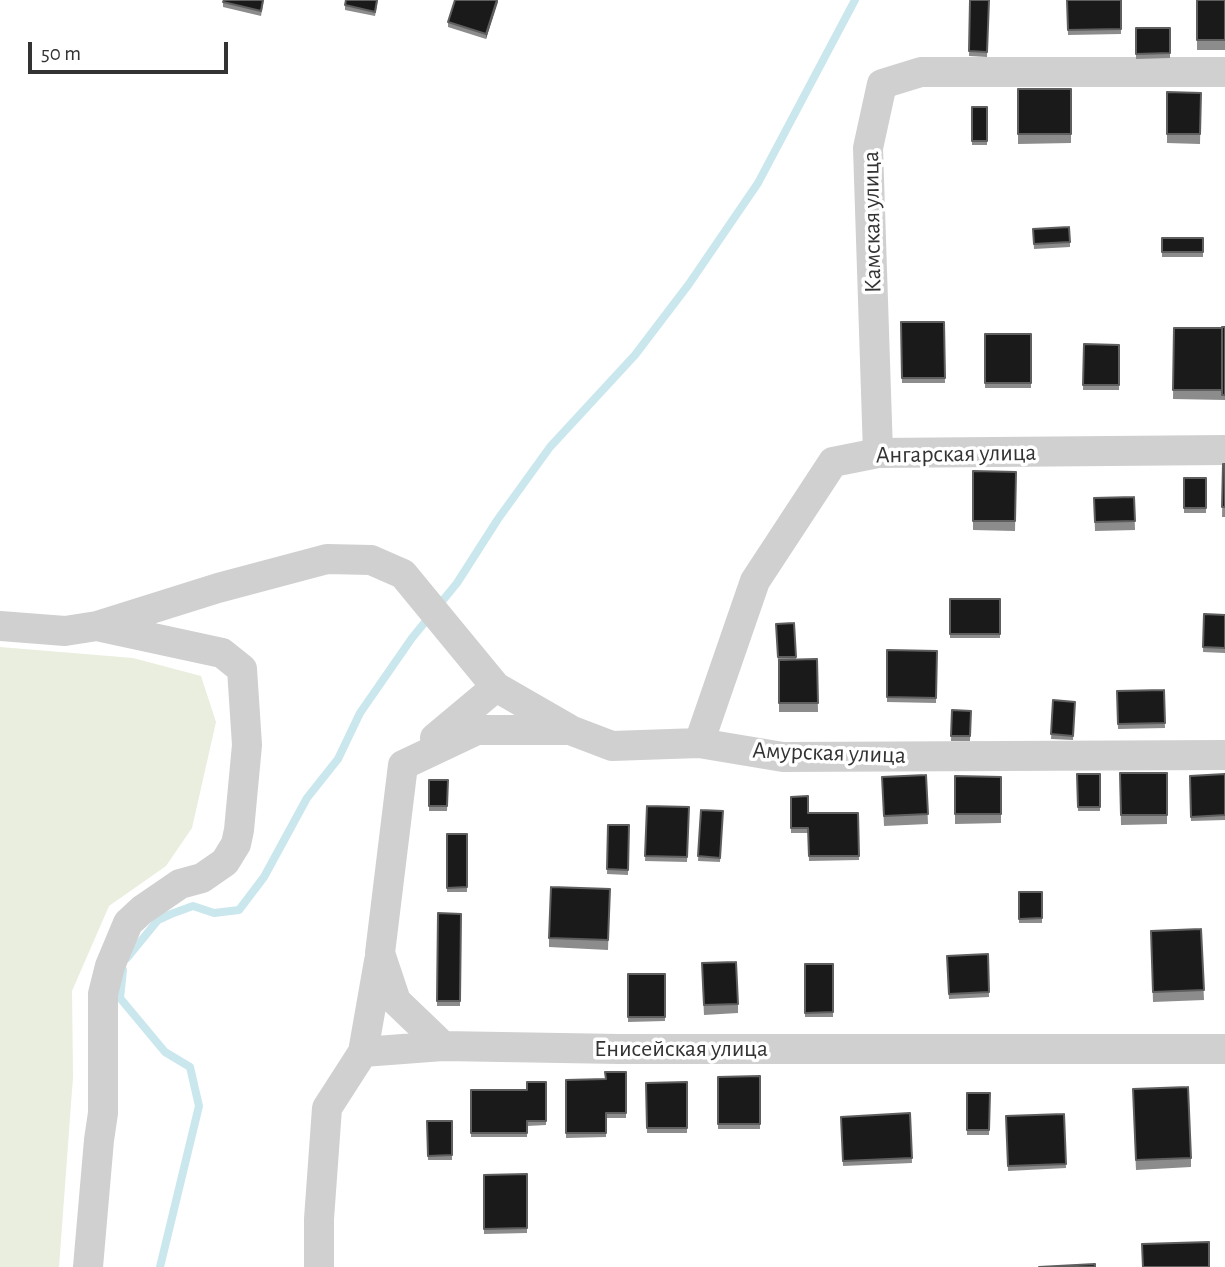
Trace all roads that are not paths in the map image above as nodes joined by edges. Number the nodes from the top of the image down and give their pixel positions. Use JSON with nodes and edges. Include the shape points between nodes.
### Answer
{"nodes":[{"id":1,"x":1225,"y":72,"type":"edge"},
{"id":2,"x":1225,"y":450,"type":"edge"},
{"id":3,"x":878,"y":453,"type":"junction"},
{"id":4,"x":0,"y":626,"type":"edge"},
{"id":5,"x":97,"y":626,"type":"junction"},
{"id":6,"x":496,"y":687,"type":"junction"},
{"id":7,"x":570,"y":730,"type":"junction"},
{"id":8,"x":699,"y":743,"type":"junction"},
{"id":9,"x":1225,"y":755,"type":"edge"},
{"id":10,"x":403,"y":765,"type":"junction"},
{"id":11,"x":380,"y":953,"type":"junction"},
{"id":12,"x":443,"y":1046,"type":"junction"},
{"id":13,"x":1225,"y":1049,"type":"edge"},
{"id":14,"x":363,"y":1052,"type":"junction"},
{"id":15,"x":88,"y":1267,"type":"edge"},
{"id":16,"x":318,"y":1267,"type":"edge"}],
"edges":[{"from":1,"to":3,"type":"street","name":"Камская улица","via":[[921,72],[882,85],[868,148]]},
{"from":2,"to":3,"type":"street","name":"Ангарская улица"},
{"from":3,"to":8,"type":"street","name":"Ангарская улица","via":[[833,462],[755,581]]},
{"from":4,"to":5,"type":"street","via":[[65,631]]},
{"from":5,"to":6,"type":"street","via":[[327,559],[371,560],[403,574]]},
{"from":5,"to":15,"type":"street","via":[[222,653],[242,668],[247,745],[239,830],[225,862],[142,910],[128,923],[110,966],[103,994],[103,1112]]},
{"from":6,"to":7,"type":"street"},
{"from":6,"to":10,"type":"street"},
{"from":7,"to":8,"type":"street","name":"Амурская улица","via":[[612,746]]},
{"from":7,"to":10,"type":"street","name":"Амурская улица","via":[[477,730]]},
{"from":8,"to":9,"type":"street","name":"Амурская улица","via":[[783,757]]},
{"from":10,"to":11,"type":"street"},
{"from":11,"to":12,"type":"street","via":[[396,1002]]},
{"from":11,"to":14,"type":"street"},
{"from":12,"to":13,"type":"street","name":"Енисейская улица"},
{"from":12,"to":14,"type":"street","name":"Енисейская улица"},
{"from":14,"to":16,"type":"street","via":[[327,1108]]}]}
